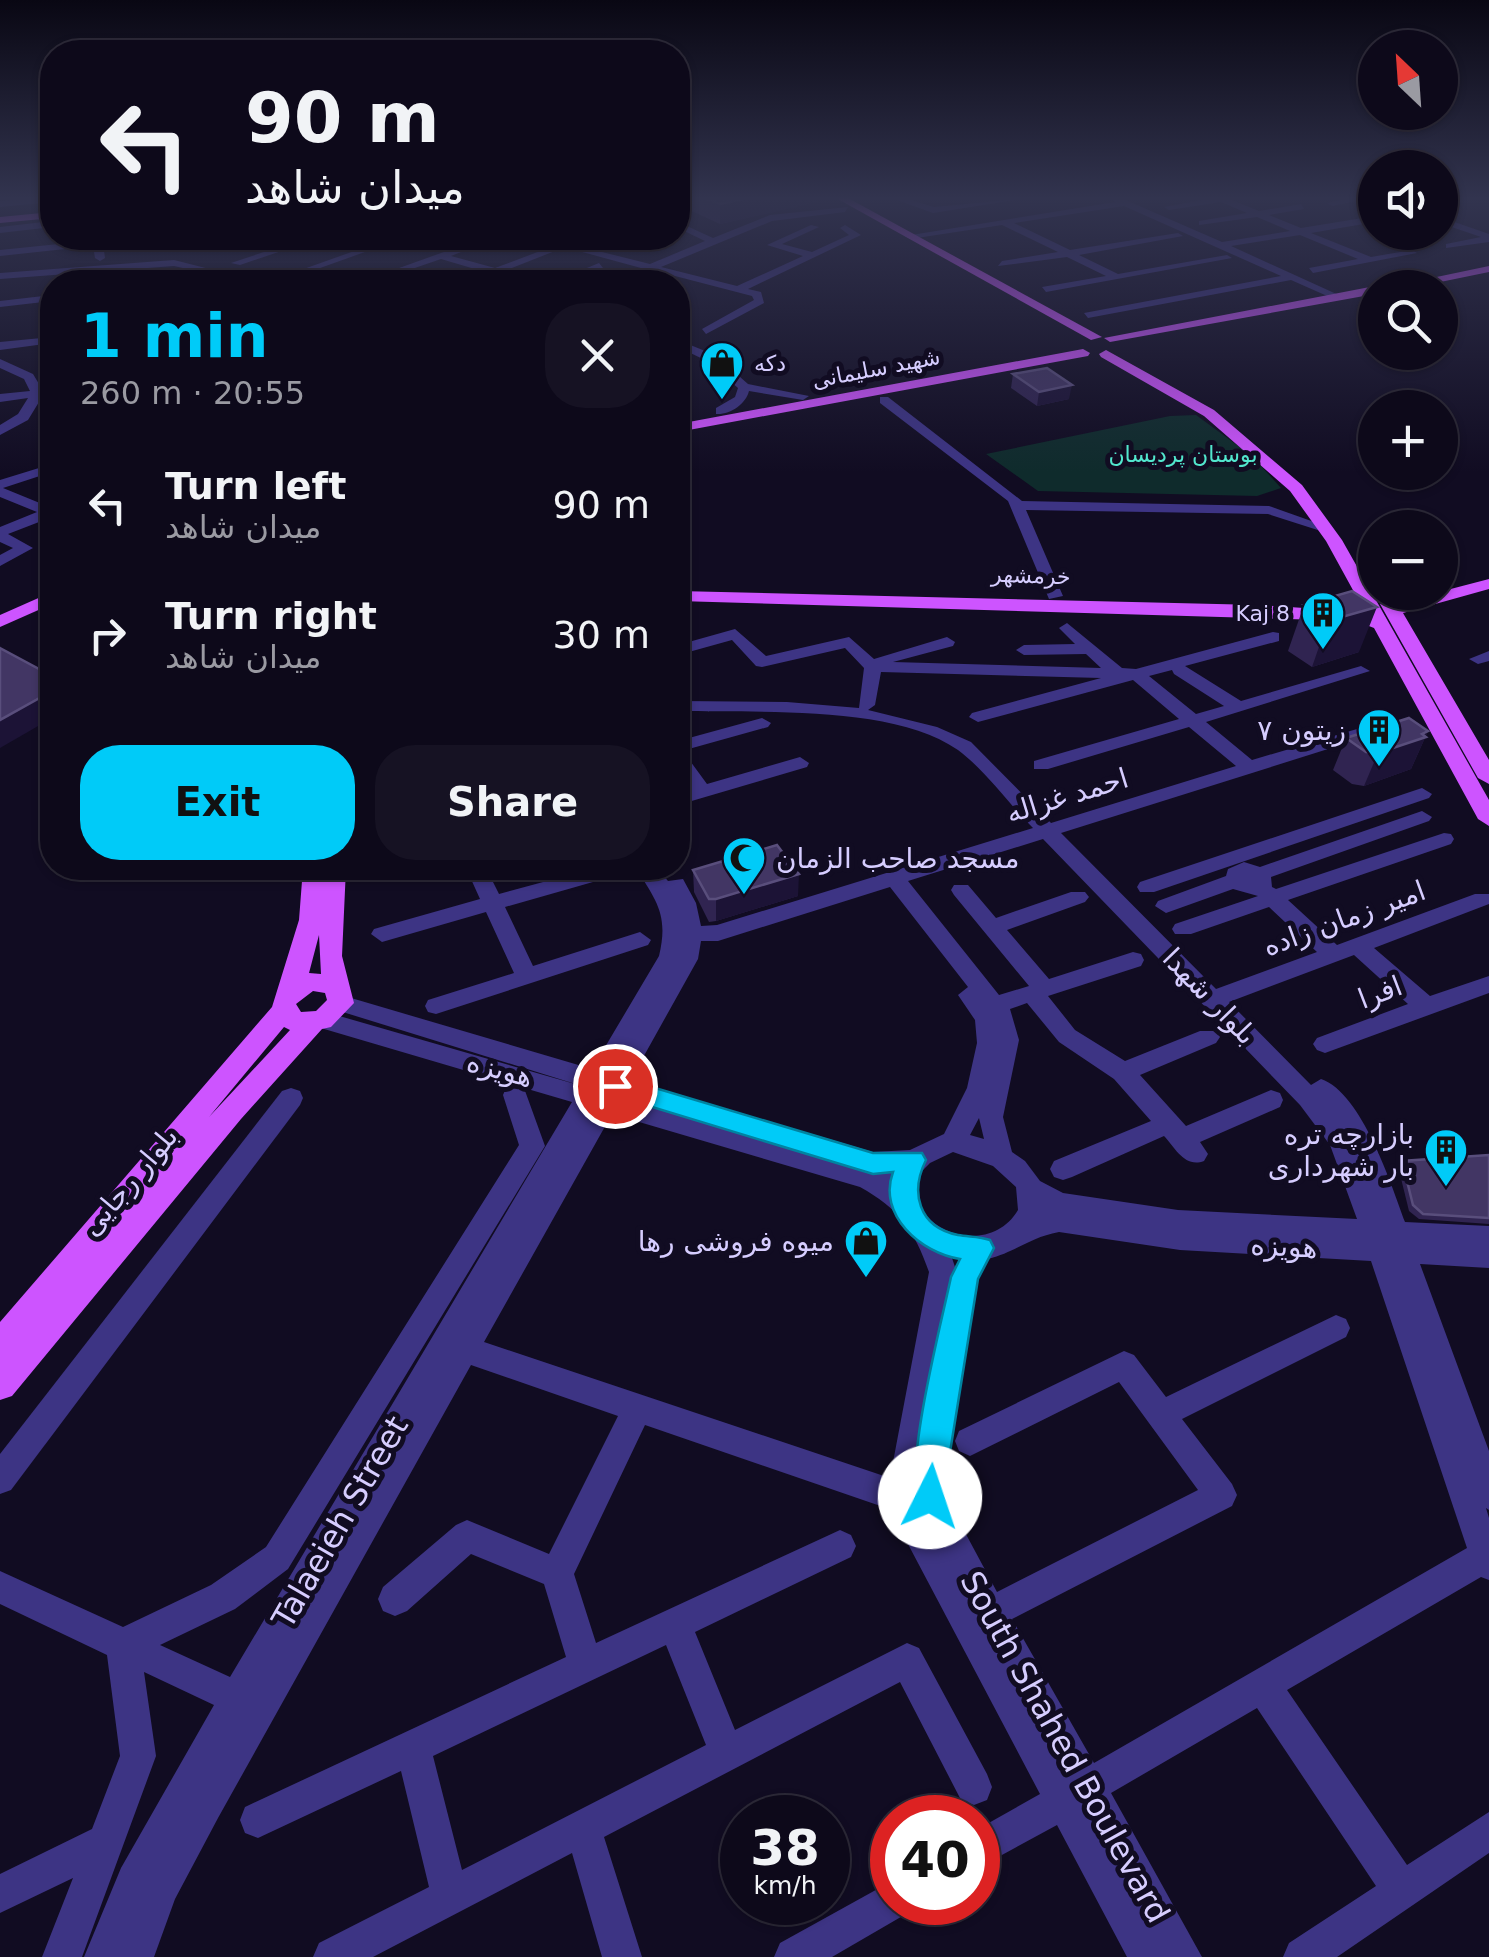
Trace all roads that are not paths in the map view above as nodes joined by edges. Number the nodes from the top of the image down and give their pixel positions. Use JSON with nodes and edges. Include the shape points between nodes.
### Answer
{"nodes":[{"id":1,"x":717,"y":289,"type":"edge"},
{"id":2,"x":745,"y":289,"type":"edge"},
{"id":3,"x":984,"y":289,"type":"edge"},
{"id":4,"x":1008,"y":289,"type":"edge"},
{"id":5,"x":1221,"y":289,"type":"edge"},
{"id":6,"x":1321,"y":289,"type":"edge"},
{"id":7,"x":1148,"y":293,"type":"dead end"},
{"id":8,"x":1358,"y":295,"type":"edge"},
{"id":9,"x":1338,"y":297,"type":"junction"},
{"id":10,"x":1358,"y":297,"type":"edge"},
{"id":11,"x":40,"y":299,"type":"edge"},
{"id":12,"x":1164,"y":300,"type":"junction"},
{"id":13,"x":0,"y":304,"type":"edge"},
{"id":14,"x":1088,"y":315,"type":"dead end"},
{"id":15,"x":724,"y":320,"type":"junction"},
{"id":16,"x":690,"y":331,"type":"edge"},
{"id":17,"x":706,"y":331,"type":"dead end"},
{"id":18,"x":40,"y":341,"type":"edge"},
{"id":19,"x":1111,"y":345,"type":"junction"},
{"id":20,"x":0,"y":346,"type":"edge"},
{"id":21,"x":1077,"y":346,"type":"junction"},
{"id":22,"x":690,"y":348,"type":"edge"},
{"id":23,"x":0,"y":363,"type":"edge"},
{"id":24,"x":40,"y":387,"type":"edge"},
{"id":25,"x":744,"y":387,"type":"junction"},
{"id":26,"x":40,"y":393,"type":"edge"},
{"id":27,"x":887,"y":394,"type":"junction"},
{"id":28,"x":802,"y":396,"type":"junction"},
{"id":29,"x":0,"y":398,"type":"edge"},
{"id":30,"x":40,"y":398,"type":"edge"},
{"id":31,"x":721,"y":411,"type":"junction"},
{"id":32,"x":690,"y":417,"type":"edge"},
{"id":33,"x":690,"y":426,"type":"edge"},
{"id":34,"x":0,"y":431,"type":"edge"},
{"id":35,"x":40,"y":472,"type":"edge"},
{"id":36,"x":3,"y":486,"type":"edge"},
{"id":37,"x":1304,"y":498,"type":"junction"},
{"id":38,"x":40,"y":502,"type":"edge"},
{"id":39,"x":1016,"y":505,"type":"junction"},
{"id":40,"x":1269,"y":510,"type":"junction"},
{"id":41,"x":40,"y":511,"type":"edge"},
{"id":42,"x":1326,"y":528,"type":"junction"},
{"id":43,"x":3,"y":545,"type":"edge"},
{"id":44,"x":1358,"y":552,"type":"edge"},
{"id":45,"x":1489,"y":571,"type":"edge"},
{"id":46,"x":1458,"y":579,"type":"edge"},
{"id":47,"x":1358,"y":580,"type":"edge"},
{"id":48,"x":1489,"y":584,"type":"edge"},
{"id":49,"x":690,"y":588,"type":"edge"},
{"id":50,"x":40,"y":590,"type":"edge"},
{"id":51,"x":1458,"y":590,"type":"edge"},
{"id":52,"x":690,"y":596,"type":"edge"},
{"id":53,"x":1055,"y":596,"type":"junction"},
{"id":54,"x":40,"y":603,"type":"edge"},
{"id":55,"x":1358,"y":606,"type":"edge"},
{"id":56,"x":1358,"y":607,"type":"edge"},
{"id":57,"x":0,"y":608,"type":"edge"},
{"id":58,"x":1377,"y":610,"type":"edge"},
{"id":59,"x":1377,"y":610,"type":"edge"},
{"id":60,"x":0,"y":622,"type":"edge"},
{"id":61,"x":1067,"y":628,"type":"dead end"},
{"id":62,"x":1273,"y":636,"type":"dead end"},
{"id":63,"x":947,"y":642,"type":"dead end"},
{"id":64,"x":690,"y":647,"type":"edge"},
{"id":65,"x":1090,"y":649,"type":"junction"},
{"id":66,"x":1024,"y":650,"type":"dead end"},
{"id":67,"x":871,"y":665,"type":"junction"},
{"id":68,"x":1180,"y":670,"type":"dead end"},
{"id":69,"x":1360,"y":671,"type":"dead end"},
{"id":70,"x":1127,"y":674,"type":"junction"},
{"id":71,"x":690,"y":700,"type":"edge"},
{"id":72,"x":703,"y":702,"type":"junction"},
{"id":73,"x":690,"y":704,"type":"edge"},
{"id":74,"x":866,"y":706,"type":"junction"},
{"id":75,"x":1240,"y":708,"type":"junction"},
{"id":76,"x":978,"y":716,"type":"dead end"},
{"id":77,"x":1192,"y":722,"type":"junction"},
{"id":78,"x":762,"y":723,"type":"dead end"},
{"id":79,"x":1357,"y":734,"type":"edge"},
{"id":80,"x":690,"y":743,"type":"edge"},
{"id":81,"x":800,"y":763,"type":"dead end"},
{"id":82,"x":1041,"y":765,"type":"dead end"},
{"id":83,"x":1248,"y":767,"type":"junction"},
{"id":84,"x":690,"y":774,"type":"edge"},
{"id":85,"x":1489,"y":778,"type":"edge"},
{"id":86,"x":703,"y":792,"type":"junction"},
{"id":87,"x":1422,"y":794,"type":"dead end"},
{"id":88,"x":690,"y":796,"type":"edge"},
{"id":89,"x":1422,"y":817,"type":"dead end"},
{"id":90,"x":1489,"y":819,"type":"edge"},
{"id":91,"x":1056,"y":828,"type":"junction"},
{"id":92,"x":1444,"y":838,"type":"dead end"},
{"id":93,"x":1250,"y":878,"type":"junction"},
{"id":94,"x":313,"y":880,"type":"edge"},
{"id":95,"x":334,"y":880,"type":"edge"},
{"id":96,"x":482,"y":880,"type":"edge"},
{"id":97,"x":575,"y":880,"type":"edge"},
{"id":98,"x":653,"y":880,"type":"edge"},
{"id":99,"x":672,"y":880,"type":"edge"},
{"id":100,"x":887,"y":880,"type":"junction"},
{"id":101,"x":1146,"y":887,"type":"dead end"},
{"id":102,"x":961,"y":890,"type":"dead end"},
{"id":103,"x":1078,"y":897,"type":"dead end"},
{"id":104,"x":1482,"y":899,"type":"dead end"},
{"id":105,"x":494,"y":903,"type":"junction"},
{"id":106,"x":1166,"y":906,"type":"dead end"},
{"id":107,"x":992,"y":926,"type":"junction"},
{"id":108,"x":1183,"y":929,"type":"dead end"},
{"id":109,"x":382,"y":934,"type":"dead end"},
{"id":110,"x":685,"y":934,"type":"junction"},
{"id":111,"x":640,"y":940,"type":"dead end"},
{"id":112,"x":1357,"y":946,"type":"junction"},
{"id":113,"x":1333,"y":954,"type":"junction"},
{"id":114,"x":1133,"y":960,"type":"dead end"},
{"id":115,"x":527,"y":977,"type":"junction"},
{"id":116,"x":1489,"y":984,"type":"edge"},
{"id":117,"x":1038,"y":991,"type":"junction"},
{"id":118,"x":1220,"y":996,"type":"junction"},
{"id":119,"x":287,"y":1001,"type":"junction"},
{"id":120,"x":996,"y":1005,"type":"junction"},
{"id":121,"x":436,"y":1006,"type":"dead end"},
{"id":122,"x":1426,"y":1006,"type":"junction"},
{"id":123,"x":328,"y":1008,"type":"junction"},
{"id":124,"x":1208,"y":1037,"type":"dead end"},
{"id":125,"x":1325,"y":1044,"type":"dead end"},
{"id":126,"x":1123,"y":1072,"type":"junction"},
{"id":127,"x":602,"y":1091,"type":"junction"},
{"id":128,"x":515,"y":1095,"type":"dead end"},
{"id":129,"x":292,"y":1098,"type":"dead end"},
{"id":130,"x":1271,"y":1100,"type":"dead end"},
{"id":131,"x":1182,"y":1139,"type":"junction"},
{"id":132,"x":953,"y":1142,"type":"junction"},
{"id":133,"x":1000,"y":1153,"type":"junction"},
{"id":134,"x":913,"y":1160,"type":"junction"},
{"id":135,"x":1063,"y":1169,"type":"dead end"},
{"id":136,"x":1029,"y":1188,"type":"junction"},
{"id":137,"x":903,"y":1198,"type":"junction"},
{"id":138,"x":1022,"y":1228,"type":"junction"},
{"id":139,"x":930,"y":1236,"type":"junction"},
{"id":140,"x":1489,"y":1238,"type":"edge"},
{"id":141,"x":1388,"y":1242,"type":"junction"},
{"id":142,"x":980,"y":1248,"type":"junction"},
{"id":143,"x":1489,"y":1256,"type":"edge"},
{"id":144,"x":1336,"y":1328,"type":"dead end"},
{"id":145,"x":0,"y":1345,"type":"edge"},
{"id":146,"x":455,"y":1346,"type":"junction"},
{"id":147,"x":0,"y":1385,"type":"edge"},
{"id":148,"x":638,"y":1407,"type":"junction"},
{"id":149,"x":1161,"y":1414,"type":"junction"},
{"id":150,"x":970,"y":1441,"type":"dead end"},
{"id":151,"x":0,"y":1479,"type":"edge"},
{"id":152,"x":1489,"y":1494,"type":"edge"},
{"id":153,"x":906,"y":1499,"type":"junction"},
{"id":154,"x":840,"y":1546,"type":"dead end"},
{"id":155,"x":1488,"y":1557,"type":"edge"},
{"id":156,"x":557,"y":1573,"type":"junction"},
{"id":157,"x":0,"y":1587,"type":"edge"},
{"id":158,"x":394,"y":1599,"type":"dead end"},
{"id":159,"x":990,"y":1613,"type":"junction"},
{"id":160,"x":674,"y":1622,"type":"junction"},
{"id":161,"x":123,"y":1645,"type":"junction"},
{"id":162,"x":585,"y":1663,"type":"junction"},
{"id":163,"x":1262,"y":1684,"type":"junction"},
{"id":164,"x":248,"y":1703,"type":"junction"},
{"id":165,"x":413,"y":1746,"type":"junction"},
{"id":166,"x":727,"y":1754,"type":"junction"},
{"id":167,"x":974,"y":1787,"type":"dead end"},
{"id":168,"x":1075,"y":1793,"type":"junction"},
{"id":169,"x":258,"y":1820,"type":"dead end"},
{"id":170,"x":582,"y":1828,"type":"junction"},
{"id":171,"x":1489,"y":1831,"type":"edge"},
{"id":172,"x":1000,"y":1837,"type":"edge"},
{"id":173,"x":107,"y":1841,"type":"junction"},
{"id":174,"x":1402,"y":1890,"type":"junction"},
{"id":175,"x":0,"y":1894,"type":"edge"},
{"id":176,"x":450,"y":1897,"type":"junction"},
{"id":177,"x":870,"y":1913,"type":"edge"},
{"id":178,"x":62,"y":1957,"type":"edge"},
{"id":179,"x":104,"y":1957,"type":"edge"},
{"id":180,"x":134,"y":1957,"type":"edge"},
{"id":181,"x":333,"y":1957,"type":"edge"},
{"id":182,"x":622,"y":1957,"type":"edge"},
{"id":183,"x":794,"y":1957,"type":"edge"},
{"id":184,"x":1148,"y":1957,"type":"edge"},
{"id":185,"x":1182,"y":1957,"type":"edge"},
{"id":186,"x":1303,"y":1957,"type":"edge"}],
"edges":[{"from":1,"to":15,"type":"street","via":[[749,302]]},
{"from":2,"to":15,"type":"street","via":[[760,301]]},
{"from":3,"to":21,"type":"main road"},
{"from":4,"to":19,"type":"main road"},
{"from":5,"to":12,"type":"street"},
{"from":6,"to":9,"type":"street"},
{"from":7,"to":12,"type":"street"},
{"from":8,"to":9,"type":"main road"},
{"from":9,"to":19,"type":"main road"},
{"from":10,"to":19,"type":"main road"},
{"from":11,"to":13,"type":"street"},
{"from":12,"to":14,"type":"street"},
{"from":15,"to":16,"type":"street"},
{"from":15,"to":17,"type":"street"},
{"from":18,"to":20,"type":"street"},
{"from":19,"to":21,"type":"main road"},
{"from":19,"to":37,"type":"main road","via":[[1242,438]]},
{"from":19,"to":44,"type":"main road","via":[[1222,411],[1286,461],[1334,512]]},
{"from":21,"to":27,"type":"main road","name":"شهید سلیمانی"},
{"from":21,"to":28,"type":"main road","name":"شهید سلیمانی"},
{"from":22,"to":25,"type":"street"},
{"from":23,"to":24,"type":"street"},
{"from":25,"to":28,"type":"street"},
{"from":25,"to":31,"type":"street","via":[[741,399]]},
{"from":26,"to":29,"type":"street"},
{"from":27,"to":33,"type":"main road","name":"شهید سلیمانی"},
{"from":27,"to":39,"type":"street"},
{"from":28,"to":31,"type":"main road","name":"شهید سلیمانی"},
{"from":30,"to":34,"type":"street"},
{"from":31,"to":32,"type":"main road","name":"شهید سلیمانی"},
{"from":35,"to":36,"type":"street"},
{"from":36,"to":38,"type":"street"},
{"from":37,"to":40,"type":"street"},
{"from":37,"to":42,"type":"main road"},
{"from":39,"to":40,"type":"street"},
{"from":39,"to":53,"type":"street"},
{"from":40,"to":42,"type":"street"},
{"from":41,"to":43,"type":"street"},
{"from":42,"to":47,"type":"main road"},
{"from":45,"to":46,"type":"main road"},
{"from":48,"to":51,"type":"main road"},
{"from":49,"to":53,"type":"main road","name":"خرمشهر"},
{"from":50,"to":57,"type":"main road"},
{"from":52,"to":56,"type":"main road","name":"خرمشهر"},
{"from":53,"to":55,"type":"main road","name":"خرمشهر"},
{"from":54,"to":60,"type":"main road"},
{"from":58,"to":85,"type":"main road"},
{"from":59,"to":90,"type":"main road"},
{"from":61,"to":65,"type":"street"},
{"from":62,"to":70,"type":"street"},
{"from":63,"to":67,"type":"street"},
{"from":64,"to":67,"type":"street","via":[[735,634],[762,662],[849,642]]},
{"from":65,"to":66,"type":"street"},
{"from":65,"to":70,"type":"street"},
{"from":67,"to":70,"type":"street"},
{"from":67,"to":74,"type":"street"},
{"from":68,"to":75,"type":"street"},
{"from":69,"to":75,"type":"street"},
{"from":70,"to":76,"type":"street"},
{"from":70,"to":77,"type":"street"},
{"from":71,"to":72,"type":"street","name":"بلوار شهدا"},
{"from":72,"to":73,"type":"street","name":"بلوار شهدا"},
{"from":72,"to":74,"type":"street","name":"بلوار شهدا"},
{"from":72,"to":91,"type":"street","name":"بلوار شهدا","via":[[909,722],[964,746]]},
{"from":74,"to":91,"type":"street","name":"بلوار شهدا","via":[[915,715],[974,741]]},
{"from":75,"to":77,"type":"street"},
{"from":77,"to":82,"type":"street"},
{"from":77,"to":83,"type":"street"},
{"from":78,"to":80,"type":"street"},
{"from":79,"to":83,"type":"street","name":"احمد غزاله"},
{"from":81,"to":86,"type":"street"},
{"from":83,"to":91,"type":"street","name":"احمد غزاله"},
{"from":84,"to":86,"type":"street"},
{"from":86,"to":88,"type":"street"},
{"from":87,"to":93,"type":"street"},
{"from":89,"to":93,"type":"street"},
{"from":91,"to":100,"type":"street","name":"احمد غزاله"},
{"from":91,"to":118,"type":"street","name":"بلوار شهدا"},
{"from":92,"to":93,"type":"street"},
{"from":93,"to":101,"type":"street"},
{"from":93,"to":106,"type":"street"},
{"from":93,"to":108,"type":"street"},
{"from":93,"to":113,"type":"street"},
{"from":94,"to":119,"type":"main road","via":[[311,920]]},
{"from":95,"to":123,"type":"main road"},
{"from":96,"to":105,"type":"street"},
{"from":97,"to":105,"type":"street"},
{"from":98,"to":110,"type":"street"},
{"from":99,"to":110,"type":"street","via":[[690,910]]},
{"from":100,"to":110,"type":"street","name":"احمد غزاله","via":[[718,933]]},
{"from":100,"to":120,"type":"street"},
{"from":100,"to":132,"type":"street","via":[[989,1028],[972,1113]]},
{"from":102,"to":107,"type":"street"},
{"from":103,"to":107,"type":"street"},
{"from":104,"to":112,"type":"street","name":"امیر زمان زاده"},
{"from":105,"to":109,"type":"street"},
{"from":105,"to":115,"type":"street"},
{"from":107,"to":117,"type":"street"},
{"from":110,"to":127,"type":"street","via":[[687,959]]},
{"from":111,"to":115,"type":"street"},
{"from":112,"to":113,"type":"street","name":"امیر زمان زاده"},
{"from":112,"to":122,"type":"street","name":"افرا"},
{"from":113,"to":118,"type":"street","name":"امیر زمان زاده"},
{"from":114,"to":117,"type":"street"},
{"from":115,"to":121,"type":"street"},
{"from":116,"to":122,"type":"street"},
{"from":117,"to":120,"type":"street"},
{"from":117,"to":126,"type":"street","via":[[1067,1036]]},
{"from":118,"to":141,"type":"street","name":"بلوار شهدا","via":[[1328,1119]]},
{"from":119,"to":123,"type":"main road","via":[[294,1022]]},
{"from":119,"to":123,"type":"main road","via":[[310,982]]},
{"from":119,"to":145,"type":"main road","name":"بلوار رجایی"},
{"from":120,"to":133,"type":"street","via":[[1007,1028],[991,1117]]},
{"from":122,"to":125,"type":"street","name":"افرا"},
{"from":123,"to":127,"type":"street","name":"هویزه"},
{"from":123,"to":147,"type":"main road","name":"بلوار رجایی","via":[[231,1111]]},
{"from":124,"to":126,"type":"street"},
{"from":126,"to":131,"type":"street"},
{"from":127,"to":134,"type":"street","name":"هویزه","via":[[873,1163]]},
{"from":127,"to":137,"type":"street","name":"هویزه","via":[[867,1178]]},
{"from":127,"to":146,"type":"street","name":"Talaeieh Street"},
{"from":128,"to":161,"type":"street","via":[[532,1146],[277,1558],[223,1597]]},
{"from":129,"to":151,"type":"street"},
{"from":130,"to":131,"type":"street"},
{"from":131,"to":135,"type":"street"},
{"from":132,"to":133,"type":"street"},
{"from":132,"to":134,"type":"street"},
{"from":133,"to":136,"type":"street"},
{"from":134,"to":137,"type":"street","via":[[903,1178]]},
{"from":136,"to":138,"type":"street"},
{"from":136,"to":141,"type":"street","name":"هویزه","via":[[1059,1204]]},
{"from":137,"to":139,"type":"street"},
{"from":138,"to":141,"type":"street","name":"هویزه","via":[[1059,1222],[1180,1238]]},
{"from":138,"to":142,"type":"street"},
{"from":139,"to":142,"type":"street"},
{"from":139,"to":153,"type":"street","name":"South Shahed Boulevard","via":[[943,1272]]},
{"from":140,"to":141,"type":"street","name":"هویزه"},
{"from":141,"to":143,"type":"street","name":"هویزه"},
{"from":141,"to":152,"type":"street","name":"بلوار شهدا"},
{"from":141,"to":155,"type":"street","name":"بلوار شهدا"},
{"from":142,"to":159,"type":"street","name":"South Shahed Boulevard","via":[[964,1277],[930,1497]]},
{"from":144,"to":149,"type":"street"},
{"from":146,"to":148,"type":"street"},
{"from":146,"to":164,"type":"street","name":"Talaeieh Street"},
{"from":148,"to":153,"type":"street"},
{"from":148,"to":156,"type":"street"},
{"from":149,"to":150,"type":"street","via":[[1124,1365]]},
{"from":149,"to":159,"type":"street","via":[[1222,1495]]},
{"from":153,"to":168,"type":"street","name":"South Shahed Boulevard","via":[[920,1535]]},
{"from":154,"to":160,"type":"street"},
{"from":155,"to":163,"type":"street"},
{"from":156,"to":158,"type":"street","via":[[467,1536]]},
{"from":156,"to":162,"type":"street"},
{"from":157,"to":161,"type":"street"},
{"from":159,"to":168,"type":"street","name":"South Shahed Boulevard"},
{"from":160,"to":162,"type":"street"},
{"from":160,"to":166,"type":"street"},
{"from":161,"to":164,"type":"street"},
{"from":161,"to":173,"type":"street","via":[[138,1756]]},
{"from":162,"to":165,"type":"street"},
{"from":163,"to":168,"type":"street"},
{"from":163,"to":174,"type":"street"},
{"from":164,"to":179,"type":"street","name":"Talaeieh Street","via":[[134,1881]]},
{"from":164,"to":180,"type":"street","name":"Talaeieh Street"},
{"from":165,"to":169,"type":"street"},
{"from":165,"to":176,"type":"street"},
{"from":166,"to":167,"type":"street","via":[[907,1660]]},
{"from":166,"to":170,"type":"street"},
{"from":168,"to":172,"type":"street"},
{"from":168,"to":184,"type":"street","name":"South Shahed Boulevard"},
{"from":168,"to":185,"type":"street","name":"South Shahed Boulevard"},
{"from":170,"to":176,"type":"street"},
{"from":170,"to":182,"type":"street"},
{"from":171,"to":174,"type":"street"},
{"from":173,"to":175,"type":"street"},
{"from":173,"to":178,"type":"street"},
{"from":174,"to":186,"type":"street"},
{"from":176,"to":181,"type":"street"},
{"from":177,"to":183,"type":"street"}]}
